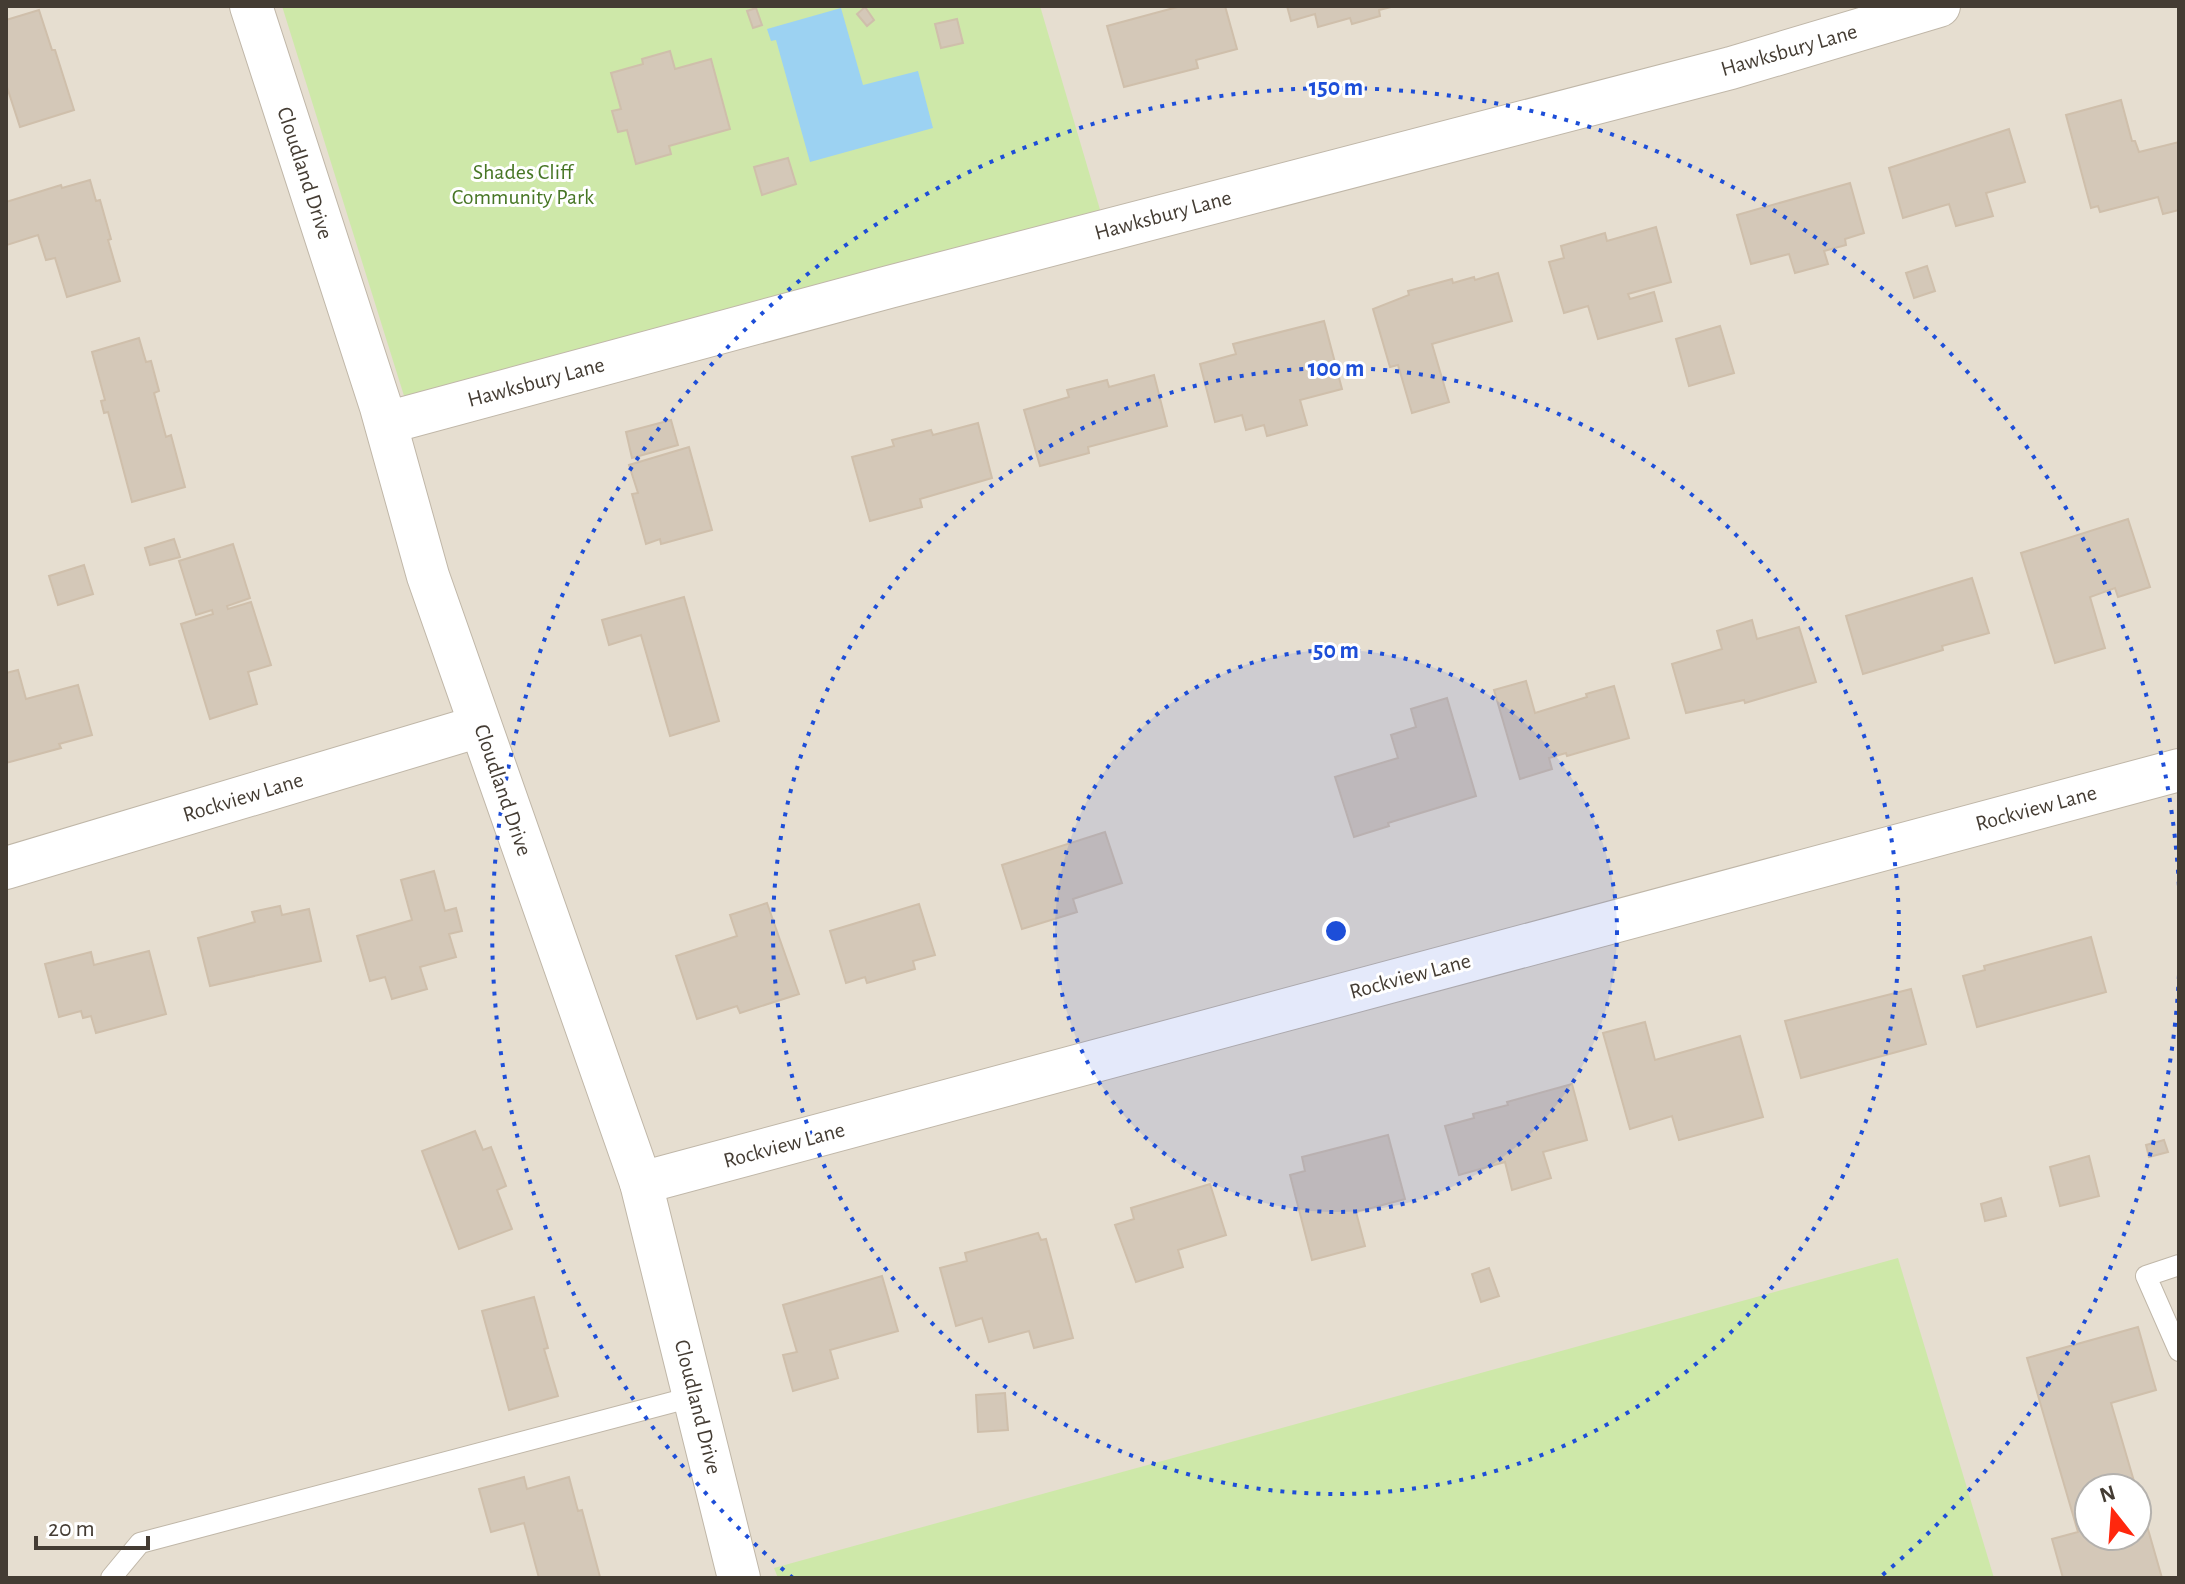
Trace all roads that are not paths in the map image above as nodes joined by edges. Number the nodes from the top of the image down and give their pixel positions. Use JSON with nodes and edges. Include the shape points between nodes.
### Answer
{"nodes":[{"id":1,"x":251,"y":6,"type":"edge"},
{"id":2,"x":1939,"y":6,"type":"edge"},
{"id":3,"x":386,"y":423,"type":"junction"},
{"id":4,"x":480,"y":726,"type":"junction"},
{"id":5,"x":2179,"y":770,"type":"edge"},
{"id":6,"x":6,"y":868,"type":"edge"},
{"id":7,"x":641,"y":1183,"type":"junction"},
{"id":8,"x":2179,"y":1265,"type":"edge"},
{"id":9,"x":2179,"y":1351,"type":"edge"},
{"id":10,"x":696,"y":1396,"type":"junction"},
{"id":11,"x":111,"y":1578,"type":"edge"},
{"id":12,"x":739,"y":1578,"type":"edge"}],
"edges":[{"from":1,"to":3,"type":"street","name":"Cloudland Drive"},
{"from":2,"to":3,"type":"street","name":"Hawksbury Lane","via":[[1731,68]]},
{"from":3,"to":4,"type":"street","name":"Cloudland Drive","via":[[428,576]]},
{"from":4,"to":6,"type":"street","name":"Rockview Lane"},
{"from":4,"to":7,"type":"street","name":"Cloudland Drive"},
{"from":5,"to":7,"type":"street","name":"Rockview Lane"},
{"from":7,"to":10,"type":"street","name":"Cloudland Drive"},
{"from":8,"to":9,"type":"lane","via":[[2146,1276]]},
{"from":10,"to":11,"type":"lane","via":[[140,1543]]},
{"from":10,"to":12,"type":"street","name":"Cloudland Drive"}]}
